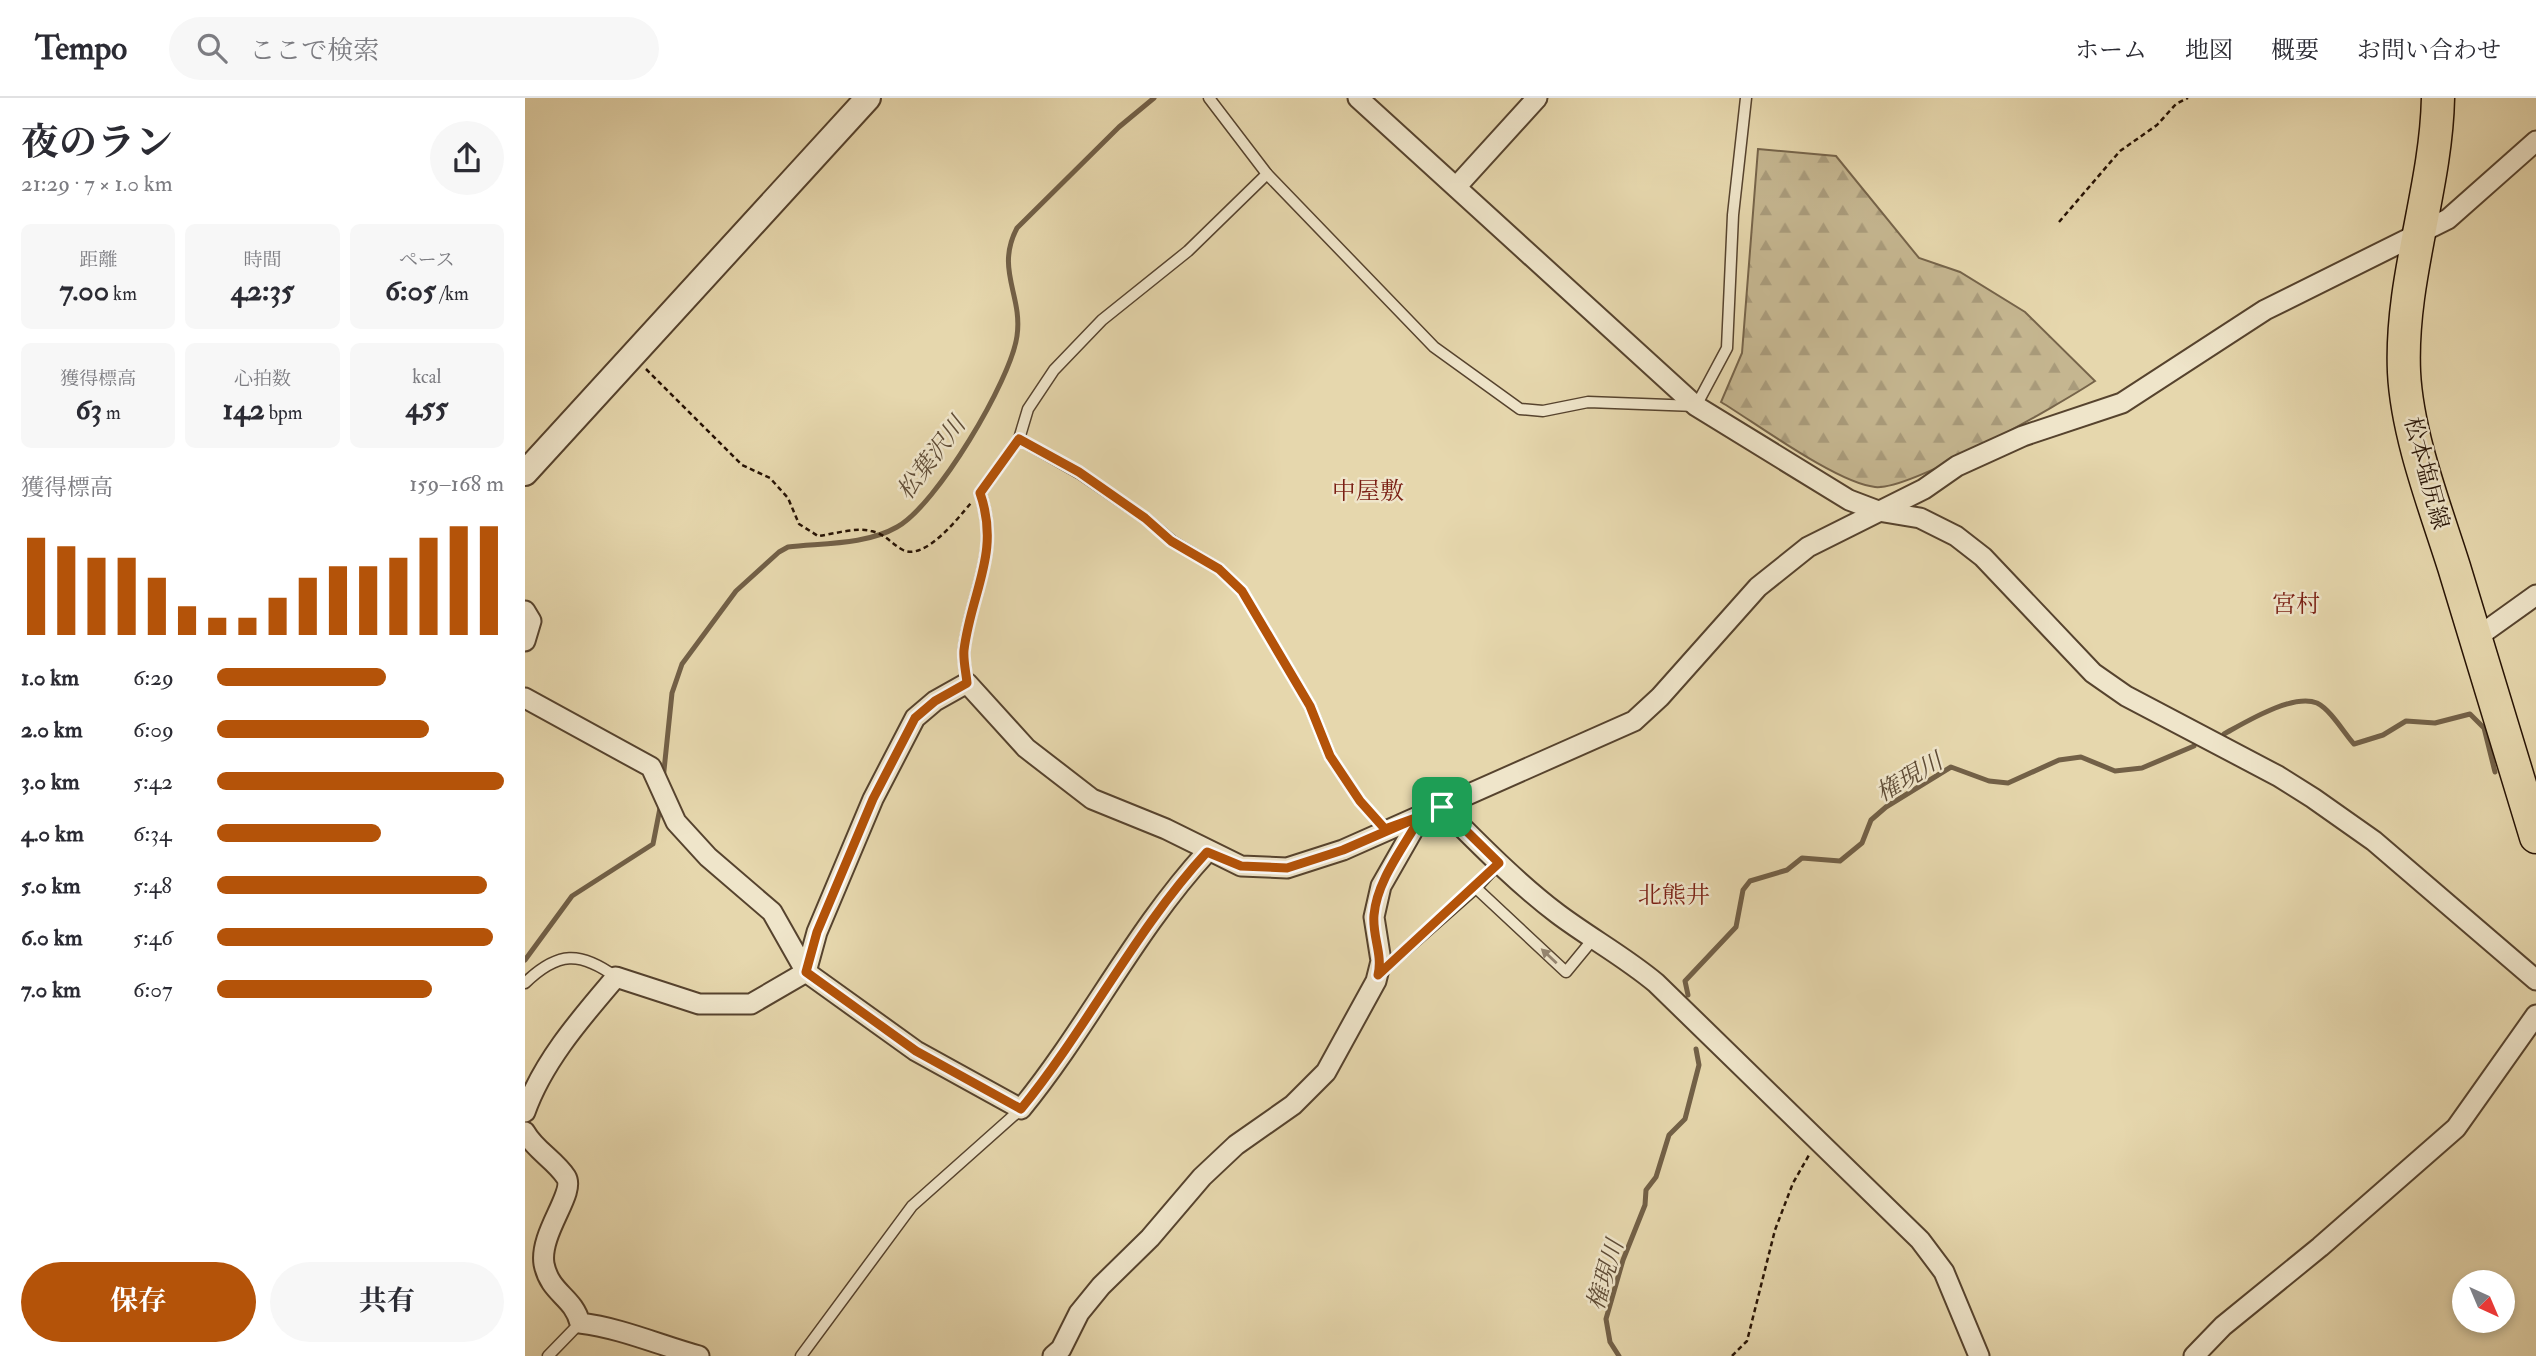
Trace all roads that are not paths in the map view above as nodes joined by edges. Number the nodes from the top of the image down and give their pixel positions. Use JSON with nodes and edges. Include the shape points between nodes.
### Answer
{"nodes":[{"id":1,"x":868,"y":98,"type":"edge"},
{"id":2,"x":1209,"y":98,"type":"edge"},
{"id":3,"x":1358,"y":98,"type":"edge"},
{"id":4,"x":1537,"y":98,"type":"edge"},
{"id":5,"x":1746,"y":98,"type":"edge"},
{"id":6,"x":2438,"y":98,"type":"edge"},
{"id":7,"x":2536,"y":141,"type":"edge"},
{"id":8,"x":1267,"y":174,"type":"junction"},
{"id":9,"x":1457,"y":186,"type":"junction"},
{"id":10,"x":2418,"y":237,"type":"junction"},
{"id":11,"x":1696,"y":406,"type":"junction"},
{"id":12,"x":1019,"y":439,"type":"junction"},
{"id":13,"x":530,"y":460,"type":"edge"},
{"id":14,"x":1878,"y":511,"type":"junction"},
{"id":15,"x":2536,"y":594,"type":"edge"},
{"id":16,"x":525,"y":611,"type":"edge"},
{"id":17,"x":2476,"y":638,"type":"junction"},
{"id":18,"x":525,"y":641,"type":"edge"},
{"id":19,"x":967,"y":683,"type":"junction"},
{"id":20,"x":525,"y":698,"type":"edge"},
{"id":21,"x":1442,"y":807,"type":"junction"},
{"id":22,"x":1421,"y":816,"type":"junction"},
{"id":23,"x":1385,"y":829,"type":"junction"},
{"id":24,"x":2536,"y":837,"type":"edge"},
{"id":25,"x":1207,"y":852,"type":"junction"},
{"id":26,"x":1499,"y":863,"type":"junction"},
{"id":27,"x":1476,"y":888,"type":"junction"},
{"id":28,"x":1595,"y":938,"type":"junction"},
{"id":29,"x":806,"y":972,"type":"junction"},
{"id":30,"x":1378,"y":975,"type":"junction"},
{"id":31,"x":616,"y":977,"type":"junction"},
{"id":32,"x":2536,"y":981,"type":"edge"},
{"id":33,"x":525,"y":983,"type":"edge"},
{"id":34,"x":2536,"y":1014,"type":"edge"},
{"id":35,"x":1021,"y":1109,"type":"junction"},
{"id":36,"x":525,"y":1112,"type":"edge"},
{"id":37,"x":525,"y":1132,"type":"edge"},
{"id":38,"x":580,"y":1323,"type":"junction"},
{"id":39,"x":2196,"y":1355,"type":"edge"},
{"id":40,"x":548,"y":1356,"type":"edge"},
{"id":41,"x":699,"y":1356,"type":"edge"},
{"id":42,"x":801,"y":1356,"type":"edge"},
{"id":43,"x":1053,"y":1356,"type":"edge"},
{"id":44,"x":1979,"y":1356,"type":"edge"}],
"edges":[{"from":1,"to":13,"type":"street"},
{"from":2,"to":8,"type":"lane"},
{"from":3,"to":9,"type":"street"},
{"from":4,"to":9,"type":"street"},
{"from":5,"to":11,"type":"lane","via":[[1733,215],[1727,348]]},
{"from":6,"to":10,"type":"main road","name":"松本塩尻線"},
{"from":7,"to":10,"type":"street","via":[[2478,195]]},
{"from":8,"to":11,"type":"lane","via":[[1434,347],[1520,409],[1543,411],[1588,402]]},
{"from":8,"to":12,"type":"lane","via":[[1188,251],[1102,320],[1054,370],[1028,409]]},
{"from":9,"to":11,"type":"street"},
{"from":10,"to":14,"type":"street","via":[[2265,310],[2122,403],[2023,436],[1957,466],[1924,489]]},
{"from":10,"to":17,"type":"main road","name":"松本塩尻線","via":[[2403,339],[2404,376],[2412,423]]},
{"from":11,"to":14,"type":"street","via":[[1849,500]]},
{"from":12,"to":19,"type":"lane","via":[[980,493],[989,518],[988,546],[964,651]]},
{"from":12,"to":23,"type":"lane","via":[[1079,472],[1171,541],[1219,569],[1242,591],[1310,706],[1330,756]]},
{"from":14,"to":21,"type":"street","via":[[1808,547],[1758,587],[1634,721]]},
{"from":14,"to":32,"type":"street","via":[[1920,518],[1957,536],[1983,557],[2093,673],[2126,696],[2313,798],[2374,841]]},
{"from":15,"to":17,"type":"street"},
{"from":16,"to":18,"type":"street","via":[[531,621]]},
{"from":17,"to":24,"type":"main road","name":"松本塩尻線"},
{"from":19,"to":25,"type":"street","via":[[1026,748],[1092,799],[1166,829]]},
{"from":19,"to":29,"type":"street","via":[[915,718],[873,799],[817,932]]},
{"from":20,"to":29,"type":"street","via":[[651,767],[676,822],[708,858],[772,912]]},
{"from":21,"to":22,"type":"street"},
{"from":21,"to":26,"type":"street"},
{"from":22,"to":23,"type":"street"},
{"from":22,"to":30,"type":"street","via":[[1381,886],[1374,917],[1381,961]]},
{"from":23,"to":25,"type":"street","via":[[1343,850],[1287,868],[1241,866]]},
{"from":25,"to":35,"type":"street","via":[[1178,884],[1054,1069]]},
{"from":26,"to":27,"type":"lane"},
{"from":26,"to":28,"type":"street","via":[[1558,914]]},
{"from":28,"to":27,"type":"lane","one_way":true,"via":[[1566,972]]},
{"from":27,"to":30,"type":"lane"},
{"from":28,"to":44,"type":"street","via":[[1656,983],[1920,1240],[1944,1272]]},
{"from":29,"to":31,"type":"street","via":[[751,1004],[699,1004]]},
{"from":29,"to":35,"type":"street","via":[[916,1051]]},
{"from":30,"to":43,"type":"street","via":[[1325,1072],[1293,1105],[1236,1145],[1202,1177],[1101,1286]]},
{"from":31,"to":33,"type":"lane","via":[[596,963],[559,959],[547,963]]},
{"from":31,"to":36,"type":"street","via":[[577,1022]]},
{"from":34,"to":39,"type":"street","via":[[2456,1128],[2223,1326]]},
{"from":35,"to":42,"type":"lane","via":[[912,1206]]},
{"from":37,"to":38,"type":"street","via":[[567,1178],[569,1191],[547,1231],[544,1261],[551,1285],[577,1310]]},
{"from":38,"to":40,"type":"lane"},
{"from":38,"to":41,"type":"street","via":[[613,1327]]}]}
